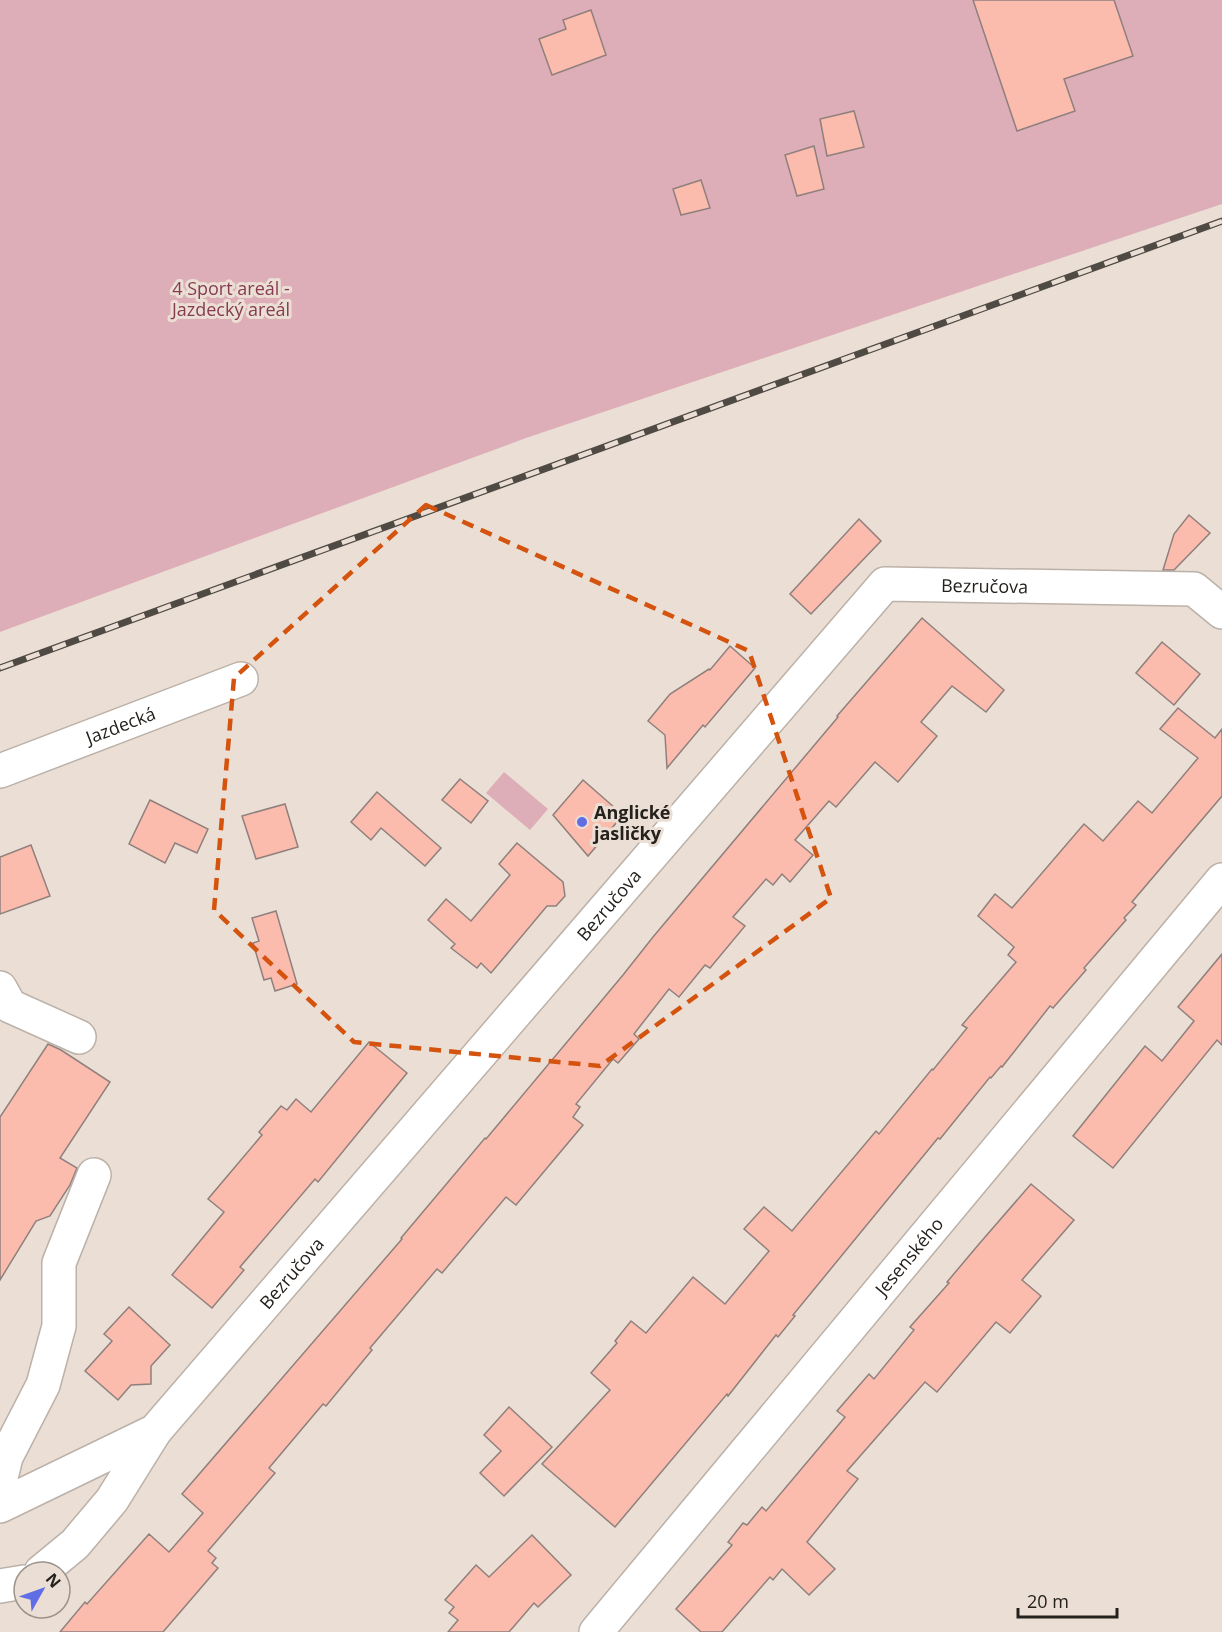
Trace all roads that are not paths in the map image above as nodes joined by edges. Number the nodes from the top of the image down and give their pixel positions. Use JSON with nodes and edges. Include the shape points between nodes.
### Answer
{"nodes":[{"id":1,"x":1222,"y":612,"type":"edge"},
{"id":2,"x":241,"y":679,"type":"dead end"},
{"id":3,"x":0,"y":771,"type":"edge"},
{"id":4,"x":1222,"y":880,"type":"edge"},
{"id":5,"x":0,"y":988,"type":"edge"},
{"id":6,"x":79,"y":1037,"type":"dead end"},
{"id":7,"x":94,"y":1175,"type":"dead end"},
{"id":8,"x":155,"y":1431,"type":"junction"},
{"id":9,"x":0,"y":1482,"type":"edge"},
{"id":10,"x":0,"y":1506,"type":"edge"},
{"id":11,"x":56,"y":1560,"type":"edge"},
{"id":12,"x":596,"y":1632,"type":"edge"}],
"edges":[{"from":1,"to":8,"type":"street","name":"Bezručova","via":[[1194,589],[885,584]]},
{"from":2,"to":3,"type":"street","name":"Jazdecká"},
{"from":4,"to":12,"type":"street","name":"Jesenského"},
{"from":5,"to":6,"type":"street","via":[[10,1006]]},
{"from":7,"to":9,"type":"street","via":[[59,1263],[59,1326],[42,1385],[6,1457]]},
{"from":8,"to":10,"type":"street","name":"Bezručova"},
{"from":8,"to":11,"type":"street","name":"Bezručova","via":[[112,1500],[75,1544]]}]}
